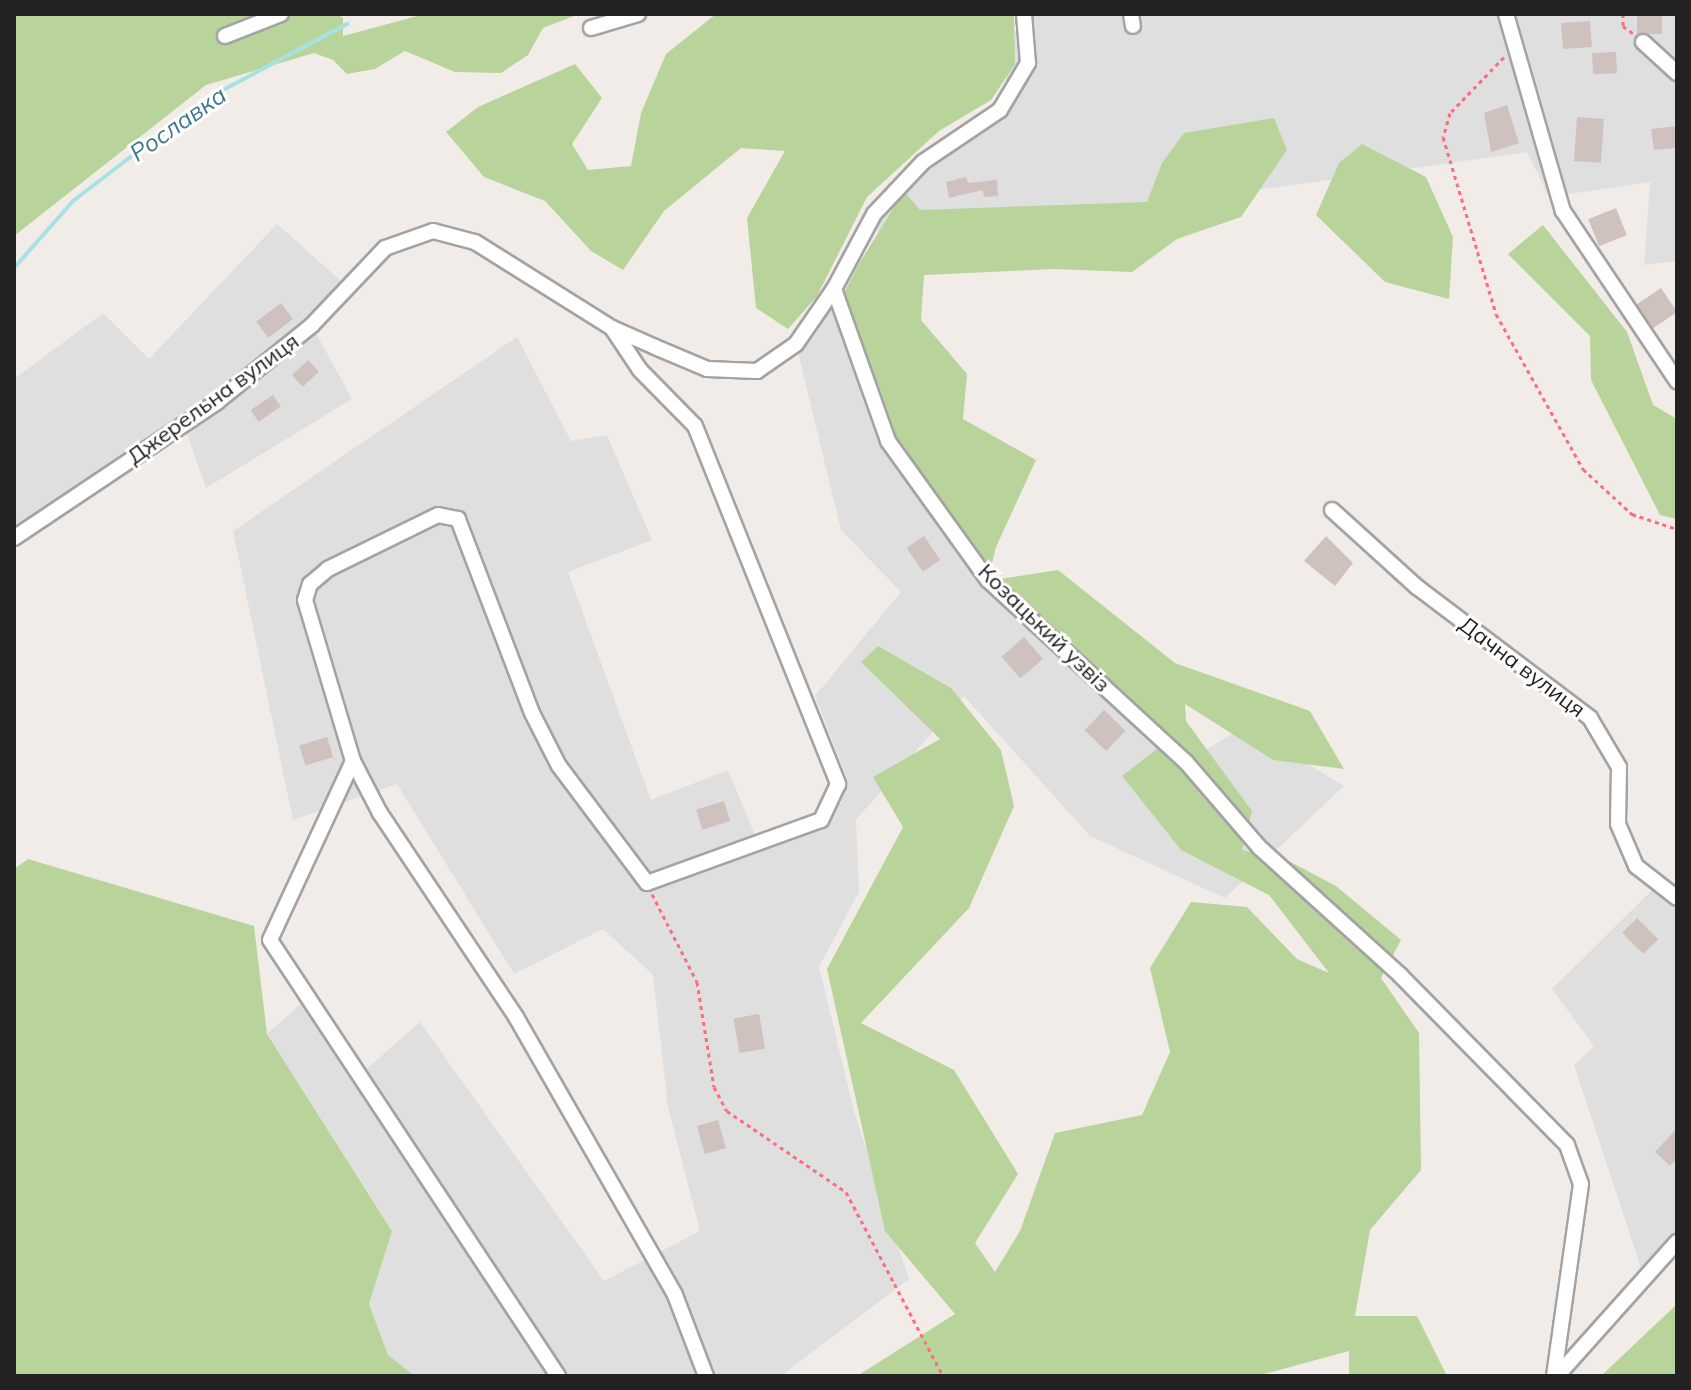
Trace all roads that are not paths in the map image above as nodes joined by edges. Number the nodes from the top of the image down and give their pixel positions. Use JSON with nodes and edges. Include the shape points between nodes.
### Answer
{"nodes":[{"id":1,"x":281,"y":14,"type":"edge"},
{"id":2,"x":638,"y":14,"type":"edge"},
{"id":3,"x":1024,"y":14,"type":"edge"},
{"id":4,"x":1506,"y":14,"type":"edge"},
{"id":5,"x":591,"y":28,"type":"dead end"},
{"id":6,"x":225,"y":36,"type":"dead end"},
{"id":7,"x":1643,"y":42,"type":"road end"},
{"id":8,"x":1677,"y":73,"type":"edge"},
{"id":9,"x":834,"y":289,"type":"junction"},
{"id":10,"x":612,"y":328,"type":"junction"},
{"id":11,"x":1677,"y":381,"type":"edge"},
{"id":12,"x":1332,"y":510,"type":"dead end"},
{"id":13,"x":14,"y":538,"type":"edge"},
{"id":14,"x":353,"y":761,"type":"junction"},
{"id":15,"x":1677,"y":898,"type":"edge"},
{"id":16,"x":1677,"y":1242,"type":"edge"},
{"id":17,"x":558,"y":1376,"type":"edge"},
{"id":18,"x":706,"y":1376,"type":"edge"},
{"id":19,"x":1555,"y":1376,"type":"edge"}],
"edges":[{"from":1,"to":6,"type":"street"},
{"from":2,"to":5,"type":"street"},
{"from":3,"to":9,"type":"street","name":"Джерельна вулиця","via":[[1028,63],[1000,110],[923,162],[874,214]]},
{"from":4,"to":11,"type":"street","via":[[1563,211]]},
{"from":7,"to":8,"type":"street"},
{"from":9,"to":10,"type":"street","name":"Джерельна вулиця","via":[[796,344],[757,371],[707,369]]},
{"from":9,"to":19,"type":"street","name":"Козацький узвіз","via":[[888,441],[988,580],[1186,762],[1260,848],[1400,975],[1567,1145],[1581,1184]]},
{"from":10,"to":13,"type":"street","name":"Джерельна вулиця","via":[[475,242],[433,231],[385,248],[312,325],[217,402]]},
{"from":10,"to":14,"type":"street","via":[[640,370],[695,426],[838,784],[821,820],[647,883],[559,766],[532,713],[458,519],[438,515],[328,569],[310,584],[305,600]]},
{"from":12,"to":15,"type":"street","name":"Дачна вулиця","via":[[1417,587],[1590,718],[1619,767],[1618,824],[1636,866]]},
{"from":14,"to":17,"type":"street","via":[[270,940]]},
{"from":14,"to":18,"type":"street","via":[[380,813],[516,1017],[675,1295]]},
{"from":16,"to":19,"type":"street"}]}
